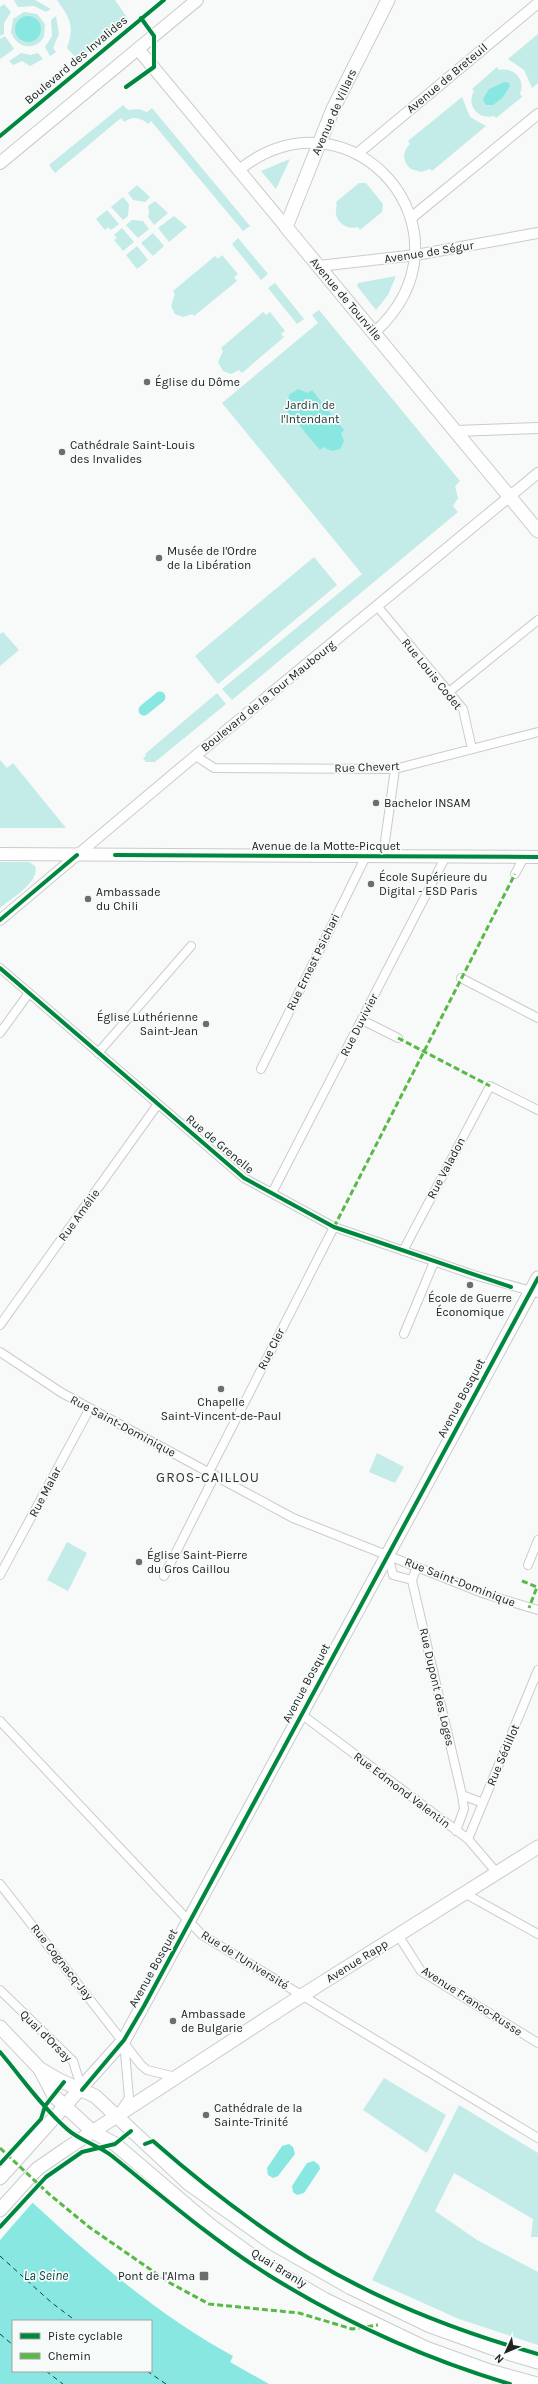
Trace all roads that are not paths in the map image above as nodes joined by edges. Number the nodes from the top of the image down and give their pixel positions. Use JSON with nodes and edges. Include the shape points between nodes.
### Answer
{"nodes":[{"id":1,"x":197,"y":0,"type":"edge"},
{"id":2,"x":388,"y":0,"type":"edge"},
{"id":3,"x":538,"y":3,"type":"edge"},
{"id":4,"x":138,"y":49,"type":"junction"},
{"id":5,"x":538,"y":114,"type":"edge"},
{"id":6,"x":320,"y":143,"type":"junction"},
{"id":7,"x":357,"y":154,"type":"junction"},
{"id":8,"x":0,"y":163,"type":"edge"},
{"id":9,"x":239,"y":170,"type":"junction"},
{"id":10,"x":411,"y":218,"type":"junction"},
{"id":11,"x":286,"y":227,"type":"junction"},
{"id":12,"x":538,"y":233,"type":"edge"},
{"id":13,"x":416,"y":255,"type":"junction"},
{"id":14,"x":319,"y":266,"type":"junction"},
{"id":15,"x":374,"y":333,"type":"junction"},
{"id":16,"x":538,"y":428,"type":"edge"},
{"id":17,"x":456,"y":431,"type":"junction"},
{"id":18,"x":538,"y":473,"type":"edge"},
{"id":19,"x":510,"y":497,"type":"junction"},
{"id":20,"x":538,"y":531,"type":"edge"},
{"id":21,"x":376,"y":606,"type":"junction"},
{"id":22,"x":538,"y":620,"type":"edge"},
{"id":23,"x":449,"y":692,"type":"junction"},
{"id":24,"x":538,"y":732,"type":"edge"},
{"id":25,"x":472,"y":749,"type":"junction"},
{"id":26,"x":196,"y":756,"type":"junction"},
{"id":27,"x":395,"y":769,"type":"junction"},
{"id":28,"x":0,"y":854,"type":"edge"},
{"id":29,"x":77,"y":855,"type":"junction"},
{"id":30,"x":366,"y":856,"type":"junction"},
{"id":31,"x":383,"y":856,"type":"junction"},
{"id":32,"x":446,"y":856,"type":"junction"},
{"id":33,"x":524,"y":857,"type":"junction"},
{"id":34,"x":538,"y":857,"type":"edge"},
{"id":35,"x":515,"y":874,"type":"dead end"},
{"id":36,"x":0,"y":920,"type":"edge"},
{"id":37,"x":191,"y":946,"type":"dead end"},
{"id":38,"x":0,"y":968,"type":"edge"},
{"id":39,"x":461,"y":978,"type":"dead end"},
{"id":40,"x":29,"y":993,"type":"junction"},
{"id":41,"x":538,"y":1018,"type":"edge"},
{"id":42,"x":362,"y":1020,"type":"junction"},
{"id":43,"x":0,"y":1033,"type":"edge"},
{"id":44,"x":398,"y":1038,"type":"dead end"},
{"id":45,"x":98,"y":1053,"type":"junction"},
{"id":46,"x":261,"y":1069,"type":"dead end"},
{"id":47,"x":158,"y":1104,"type":"junction"},
{"id":48,"x":538,"y":1110,"type":"edge"},
{"id":49,"x":272,"y":1193,"type":"junction"},
{"id":50,"x":334,"y":1227,"type":"junction"},
{"id":51,"x":403,"y":1251,"type":"junction"},
{"id":52,"x":434,"y":1262,"type":"junction"},
{"id":53,"x":538,"y":1278,"type":"edge"},
{"id":54,"x":534,"y":1293,"type":"edge"},
{"id":55,"x":0,"y":1325,"type":"edge"},
{"id":56,"x":404,"y":1334,"type":"dead end"},
{"id":57,"x":0,"y":1352,"type":"edge"},
{"id":58,"x":90,"y":1408,"type":"junction"},
{"id":59,"x":212,"y":1474,"type":"junction"},
{"id":60,"x":538,"y":1540,"type":"edge"},
{"id":61,"x":388,"y":1554,"type":"junction"},
{"id":62,"x":528,"y":1565,"type":"dead end"},
{"id":63,"x":417,"y":1567,"type":"junction"},
{"id":64,"x":0,"y":1575,"type":"edge"},
{"id":65,"x":164,"y":1576,"type":"dead end"},
{"id":66,"x":412,"y":1580,"type":"junction"},
{"id":67,"x":538,"y":1610,"type":"edge"},
{"id":68,"x":538,"y":1670,"type":"edge"},
{"id":69,"x":301,"y":1714,"type":"junction"},
{"id":70,"x":0,"y":1722,"type":"edge"},
{"id":71,"x":462,"y":1795,"type":"junction"},
{"id":72,"x":483,"y":1803,"type":"junction"},
{"id":73,"x":456,"y":1831,"type":"junction"},
{"id":74,"x":468,"y":1839,"type":"junction"},
{"id":75,"x":538,"y":1847,"type":"edge"},
{"id":76,"x":497,"y":1873,"type":"junction"},
{"id":77,"x":0,"y":1884,"type":"edge"},
{"id":78,"x":464,"y":1893,"type":"junction"},
{"id":79,"x":189,"y":1922,"type":"junction"},
{"id":80,"x":538,"y":1934,"type":"edge"},
{"id":81,"x":398,"y":1935,"type":"junction"},
{"id":82,"x":0,"y":1990,"type":"edge"},
{"id":83,"x":301,"y":1996,"type":"junction"},
{"id":84,"x":0,"y":2027,"type":"edge"},
{"id":85,"x":124,"y":2040,"type":"junction"},
{"id":86,"x":538,"y":2043,"type":"edge"},
{"id":87,"x":40,"y":2069,"type":"junction"},
{"id":88,"x":176,"y":2077,"type":"junction"},
{"id":89,"x":82,"y":2090,"type":"junction"},
{"id":90,"x":66,"y":2106,"type":"junction"},
{"id":91,"x":116,"y":2116,"type":"junction"},
{"id":92,"x":94,"y":2132,"type":"junction"},
{"id":93,"x":538,"y":2138,"type":"edge"},
{"id":94,"x":0,"y":2178,"type":"edge"},
{"id":95,"x":0,"y":2210,"type":"edge"},
{"id":96,"x":538,"y":2362,"type":"edge"},
{"id":97,"x":537,"y":2384,"type":"edge"}],
"edges":[{"from":1,"to":4,"type":"main road"},
{"from":2,"to":6,"type":"main road","name":"Avenue de Villars","via":[[333,109]]},
{"from":3,"to":7,"type":"street","name":"Avenue de Breteuil"},
{"from":4,"to":8,"type":"main road"},
{"from":4,"to":9,"type":"main road","name":"Avenue de Tourville"},
{"from":5,"to":10,"type":"street"},
{"from":6,"to":7,"type":"street","via":[[339,146]]},
{"from":6,"to":9,"type":"street","via":[[301,143],[272,149],[254,158]]},
{"from":6,"to":11,"type":"main road","name":"Avenue de Villars"},
{"from":7,"to":10,"type":"street","via":[[376,165],[391,181],[403,198]]},
{"from":9,"to":11,"type":"main road","name":"Avenue de Tourville"},
{"from":10,"to":13,"type":"street"},
{"from":11,"to":14,"type":"main road","name":"Avenue de Tourville"},
{"from":12,"to":13,"type":"street","name":"Avenue de Ségur"},
{"from":13,"to":14,"type":"street","name":"Avenue de Ségur"},
{"from":13,"to":15,"type":"street","via":[[413,273],[404,297],[387,322]]},
{"from":14,"to":15,"type":"main road","name":"Avenue de Tourville"},
{"from":15,"to":17,"type":"main road","name":"Avenue de Tourville"},
{"from":16,"to":17,"type":"street"},
{"from":17,"to":19,"type":"main road","name":"Avenue de Tourville"},
{"from":18,"to":19,"type":"street","name":"Boulevard de la Tour Maubourg"},
{"from":19,"to":20,"type":"main road","name":"Avenue de Tourville"},
{"from":19,"to":21,"type":"street","name":"Boulevard de la Tour Maubourg"},
{"from":21,"to":23,"type":"street","name":"Rue Louis Codet"},
{"from":21,"to":26,"type":"street","name":"Boulevard de la Tour Maubourg"},
{"from":22,"to":23,"type":"street"},
{"from":23,"to":25,"type":"street","name":"Rue Louis Codet","via":[[463,709]]},
{"from":24,"to":25,"type":"street","name":"Rue Chevert"},
{"from":25,"to":27,"type":"street","name":"Rue Chevert"},
{"from":26,"to":27,"type":"street","name":"Rue Chevert","via":[[214,768]]},
{"from":26,"to":29,"type":"street","name":"Boulevard de la Tour Maubourg"},
{"from":27,"to":31,"type":"street"},
{"from":28,"to":29,"type":"main road","name":"Avenue de la Motte-Picquet"},
{"from":29,"to":30,"type":"main road","name":"Avenue de la Motte-Picquet"},
{"from":29,"to":36,"type":"street","name":"Boulevard de la Tour Maubourg"},
{"from":30,"to":31,"type":"main road","name":"Avenue de la Motte-Picquet"},
{"from":30,"to":46,"type":"street","name":"Rue Ernest Psichari"},
{"from":31,"to":32,"type":"main road","name":"Avenue de la Motte-Picquet"},
{"from":32,"to":33,"type":"main road","name":"Avenue de la Motte-Picquet"},
{"from":32,"to":42,"type":"street","name":"Rue Duvivier"},
{"from":33,"to":34,"type":"main road","name":"Avenue de la Motte-Picquet"},
{"from":33,"to":35,"type":"street"},
{"from":37,"to":45,"type":"street"},
{"from":38,"to":40,"type":"street","name":"Rue de Grenelle"},
{"from":39,"to":41,"type":"street"},
{"from":40,"to":43,"type":"street"},
{"from":40,"to":45,"type":"street","name":"Rue de Grenelle"},
{"from":42,"to":44,"type":"street"},
{"from":42,"to":49,"type":"street","name":"Rue Duvivier"},
{"from":45,"to":47,"type":"street","name":"Rue de Grenelle"},
{"from":47,"to":49,"type":"street","name":"Rue de Grenelle","via":[[244,1178]]},
{"from":47,"to":55,"type":"street","name":"Rue Amélie"},
{"from":48,"to":51,"type":"street","name":"Rue Valadon","via":[[490,1086]]},
{"from":49,"to":50,"type":"street","name":"Rue de Grenelle"},
{"from":50,"to":51,"type":"street","name":"Rue de Grenelle"},
{"from":50,"to":59,"type":"street","name":"Rue Cler"},
{"from":51,"to":52,"type":"street","name":"Rue de Grenelle"},
{"from":52,"to":54,"type":"street","name":"Rue de Grenelle"},
{"from":52,"to":56,"type":"street"},
{"from":53,"to":54,"type":"main road","name":"Avenue Bosquet"},
{"from":54,"to":61,"type":"main road","name":"Avenue Bosquet"},
{"from":57,"to":58,"type":"street","name":"Rue Saint-Dominique","via":[[62,1393]]},
{"from":58,"to":59,"type":"street","name":"Rue Saint-Dominique"},
{"from":58,"to":64,"type":"street","name":"Rue Malar"},
{"from":59,"to":61,"type":"street","name":"Rue Saint-Dominique","via":[[293,1518]]},
{"from":59,"to":65,"type":"street","name":"Rue Cler"},
{"from":60,"to":62,"type":"street"},
{"from":61,"to":63,"type":"street","name":"Rue Saint-Dominique"},
{"from":61,"to":66,"type":"street","via":[[393,1575]]},
{"from":61,"to":69,"type":"main road","name":"Avenue Bosquet"},
{"from":63,"to":66,"type":"street"},
{"from":63,"to":67,"type":"street","name":"Rue Saint-Dominique","via":[[485,1594]]},
{"from":66,"to":71,"type":"street","name":"Rue Dupont des Loges"},
{"from":68,"to":72,"type":"street","name":"Rue Sédillot"},
{"from":69,"to":73,"type":"street","name":"Rue Edmond Valentin"},
{"from":69,"to":79,"type":"main road","name":"Avenue Bosquet"},
{"from":70,"to":79,"type":"street","name":"Rue de l'Université"},
{"from":71,"to":72,"type":"street"},
{"from":71,"to":73,"type":"street","name":"Rue Dupont des Loges","via":[[464,1809]]},
{"from":72,"to":74,"type":"street","name":"Rue Sédillot"},
{"from":73,"to":74,"type":"street","name":"Rue Edmond Valentin"},
{"from":74,"to":76,"type":"street","name":"Rue Edmond Valentin"},
{"from":75,"to":76,"type":"main road","name":"Avenue Rapp"},
{"from":76,"to":78,"type":"main road","name":"Avenue Rapp"},
{"from":77,"to":85,"type":"street","name":"Rue Cognacq-Jay"},
{"from":78,"to":80,"type":"street"},
{"from":78,"to":81,"type":"main road","name":"Avenue Rapp"},
{"from":79,"to":83,"type":"street","name":"Rue de l'Université","via":[[202,1935]]},
{"from":79,"to":85,"type":"main road","name":"Avenue Bosquet"},
{"from":81,"to":83,"type":"main road","name":"Avenue Rapp"},
{"from":81,"to":86,"type":"street","name":"Avenue Franco-Russe","via":[[421,1971]]},
{"from":82,"to":89,"type":"street","name":"Quai d'Orsay","via":[[73,2061]]},
{"from":83,"to":88,"type":"main road","name":"Avenue Rapp"},
{"from":83,"to":93,"type":"street","name":"Rue de l'Université"},
{"from":84,"to":87,"type":"main road","name":"Quai d'Orsay"},
{"from":85,"to":88,"type":"street","name":"Rue Cognacq-Jay","via":[[147,2070]]},
{"from":85,"to":89,"type":"main road","name":"Avenue Bosquet"},
{"from":85,"to":91,"type":"street","via":[[129,2098]]},
{"from":87,"to":89,"type":"main road","name":"Quai d'Orsay"},
{"from":87,"to":90,"type":"main road","name":"Quai d'Orsay","via":[[50,2090]]},
{"from":88,"to":91,"type":"main road","name":"Avenue Rapp"},
{"from":89,"to":90,"type":"main road","name":"Avenue Bosquet"},
{"from":89,"to":91,"type":"main road","name":"Quai Branly","via":[[95,2096]]},
{"from":90,"to":92,"type":"main road","name":"Quai Branly"},
{"from":90,"to":94,"type":"main road"},
{"from":91,"to":92,"type":"main road","name":"Avenue Rapp"},
{"from":91,"to":96,"type":"main road","name":"Quai Branly","via":[[189,2184],[272,2243],[351,2288],[423,2323]]},
{"from":92,"to":95,"type":"main road","via":[[37,2169]]},
{"from":92,"to":97,"type":"main road","name":"Quai Branly","via":[[115,2144],[210,2225],[265,2265],[324,2299],[419,2344],[490,2371]]}]}
